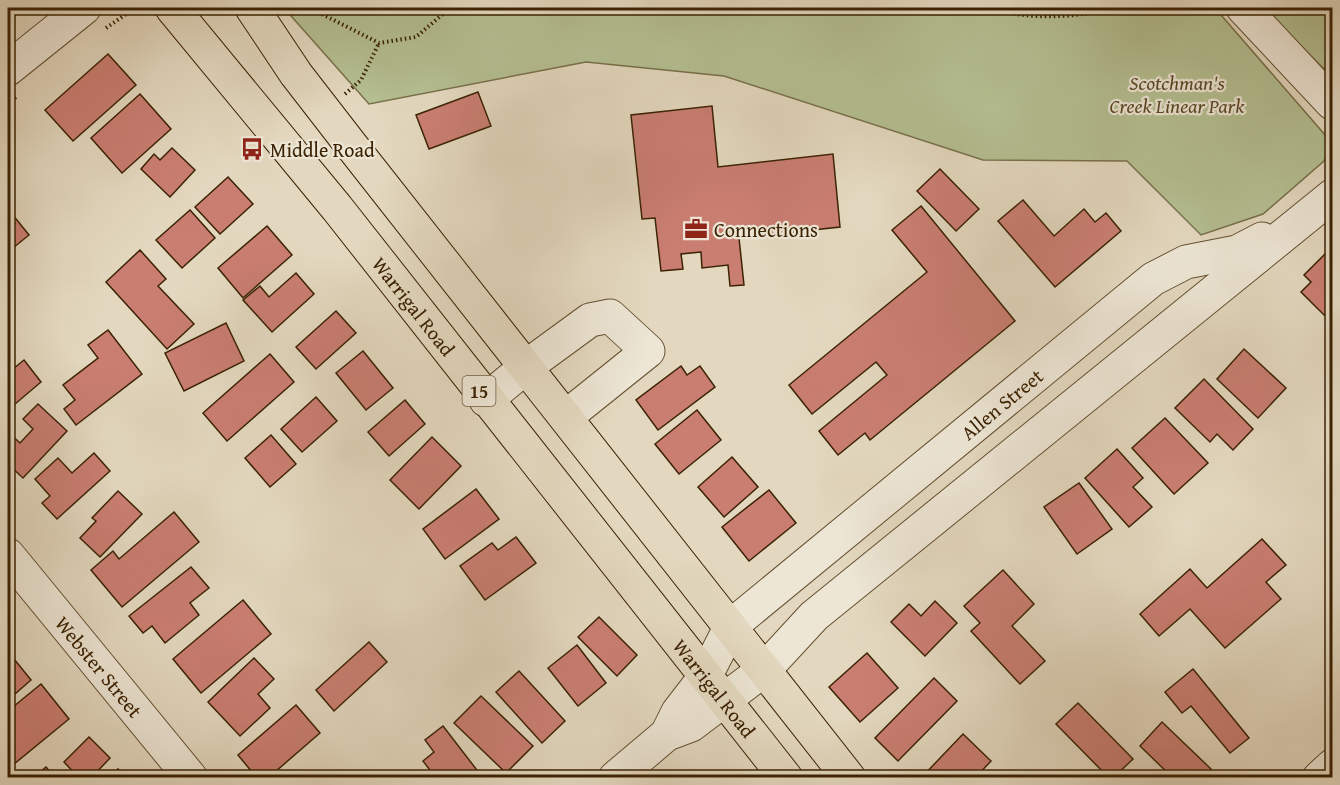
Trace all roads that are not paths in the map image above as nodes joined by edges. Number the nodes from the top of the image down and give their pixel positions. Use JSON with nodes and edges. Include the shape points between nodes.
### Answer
{"nodes":[{"id":1,"x":84,"y":8,"type":"edge"},
{"id":2,"x":172,"y":8,"type":"edge"},
{"id":3,"x":252,"y":8,"type":"edge"},
{"id":4,"x":1243,"y":8,"type":"edge"},
{"id":5,"x":8,"y":69,"type":"edge"},
{"id":6,"x":1332,"y":103,"type":"edge"},
{"id":7,"x":1332,"y":177,"type":"edge"},
{"id":8,"x":1332,"y":196,"type":"edge"},
{"id":9,"x":1169,"y":269,"type":"junction"},
{"id":10,"x":1198,"y":303,"type":"junction"},
{"id":11,"x":527,"y":366,"type":"junction"},
{"id":12,"x":486,"y":400,"type":"junction"},
{"id":13,"x":567,"y":416,"type":"junction"},
{"id":14,"x":8,"y":555,"type":"edge"},
{"id":15,"x":768,"y":596,"type":"junction"},
{"id":16,"x":731,"y":626,"type":"junction"},
{"id":17,"x":798,"y":633,"type":"junction"},
{"id":18,"x":765,"y":669,"type":"junction"},
{"id":19,"x":715,"y":689,"type":"junction"},
{"id":20,"x":1332,"y":766,"type":"edge"},
{"id":21,"x":191,"y":777,"type":"edge"},
{"id":22,"x":615,"y":777,"type":"edge"},
{"id":23,"x":786,"y":777,"type":"edge"},
{"id":24,"x":849,"y":777,"type":"edge"},
{"id":25,"x":1319,"y":777,"type":"edge"}],
"edges":[{"from":1,"to":5,"type":"street"},
{"from":2,"to":12,"type":"highway","name":"Warrigal Road","number":"15","via":[[337,208]]},
{"from":3,"to":11,"type":"highway","via":[[310,92]]},
{"from":4,"to":6,"type":"street"},
{"from":7,"to":9,"type":"street","name":"Allen Street","via":[[1253,245]]},
{"from":8,"to":10,"type":"street"},
{"from":9,"to":10,"type":"street"},
{"from":9,"to":15,"type":"street","name":"Allen Street"},
{"from":10,"to":17,"type":"street","via":[[814,615]]},
{"from":11,"to":12,"type":"street"},
{"from":11,"to":13,"type":"highway"},
{"from":11,"to":13,"type":"street","via":[[590,320],[610,316],[648,351]]},
{"from":12,"to":19,"type":"highway","name":"Warrigal Road","number":"15"},
{"from":13,"to":16,"type":"highway"},
{"from":14,"to":21,"type":"street","name":"Webster Street"},
{"from":15,"to":16,"type":"street","name":"Allen Street"},
{"from":15,"to":17,"type":"street"},
{"from":16,"to":18,"type":"highway"},
{"from":16,"to":19,"type":"street","name":"Allen Street"},
{"from":17,"to":18,"type":"street"},
{"from":18,"to":19,"type":"street"},
{"from":18,"to":24,"type":"highway"},
{"from":19,"to":22,"type":"street","via":[[691,725],[667,734]]},
{"from":19,"to":23,"type":"highway","name":"Warrigal Road","number":"15"},
{"from":20,"to":25,"type":"street"}]}
